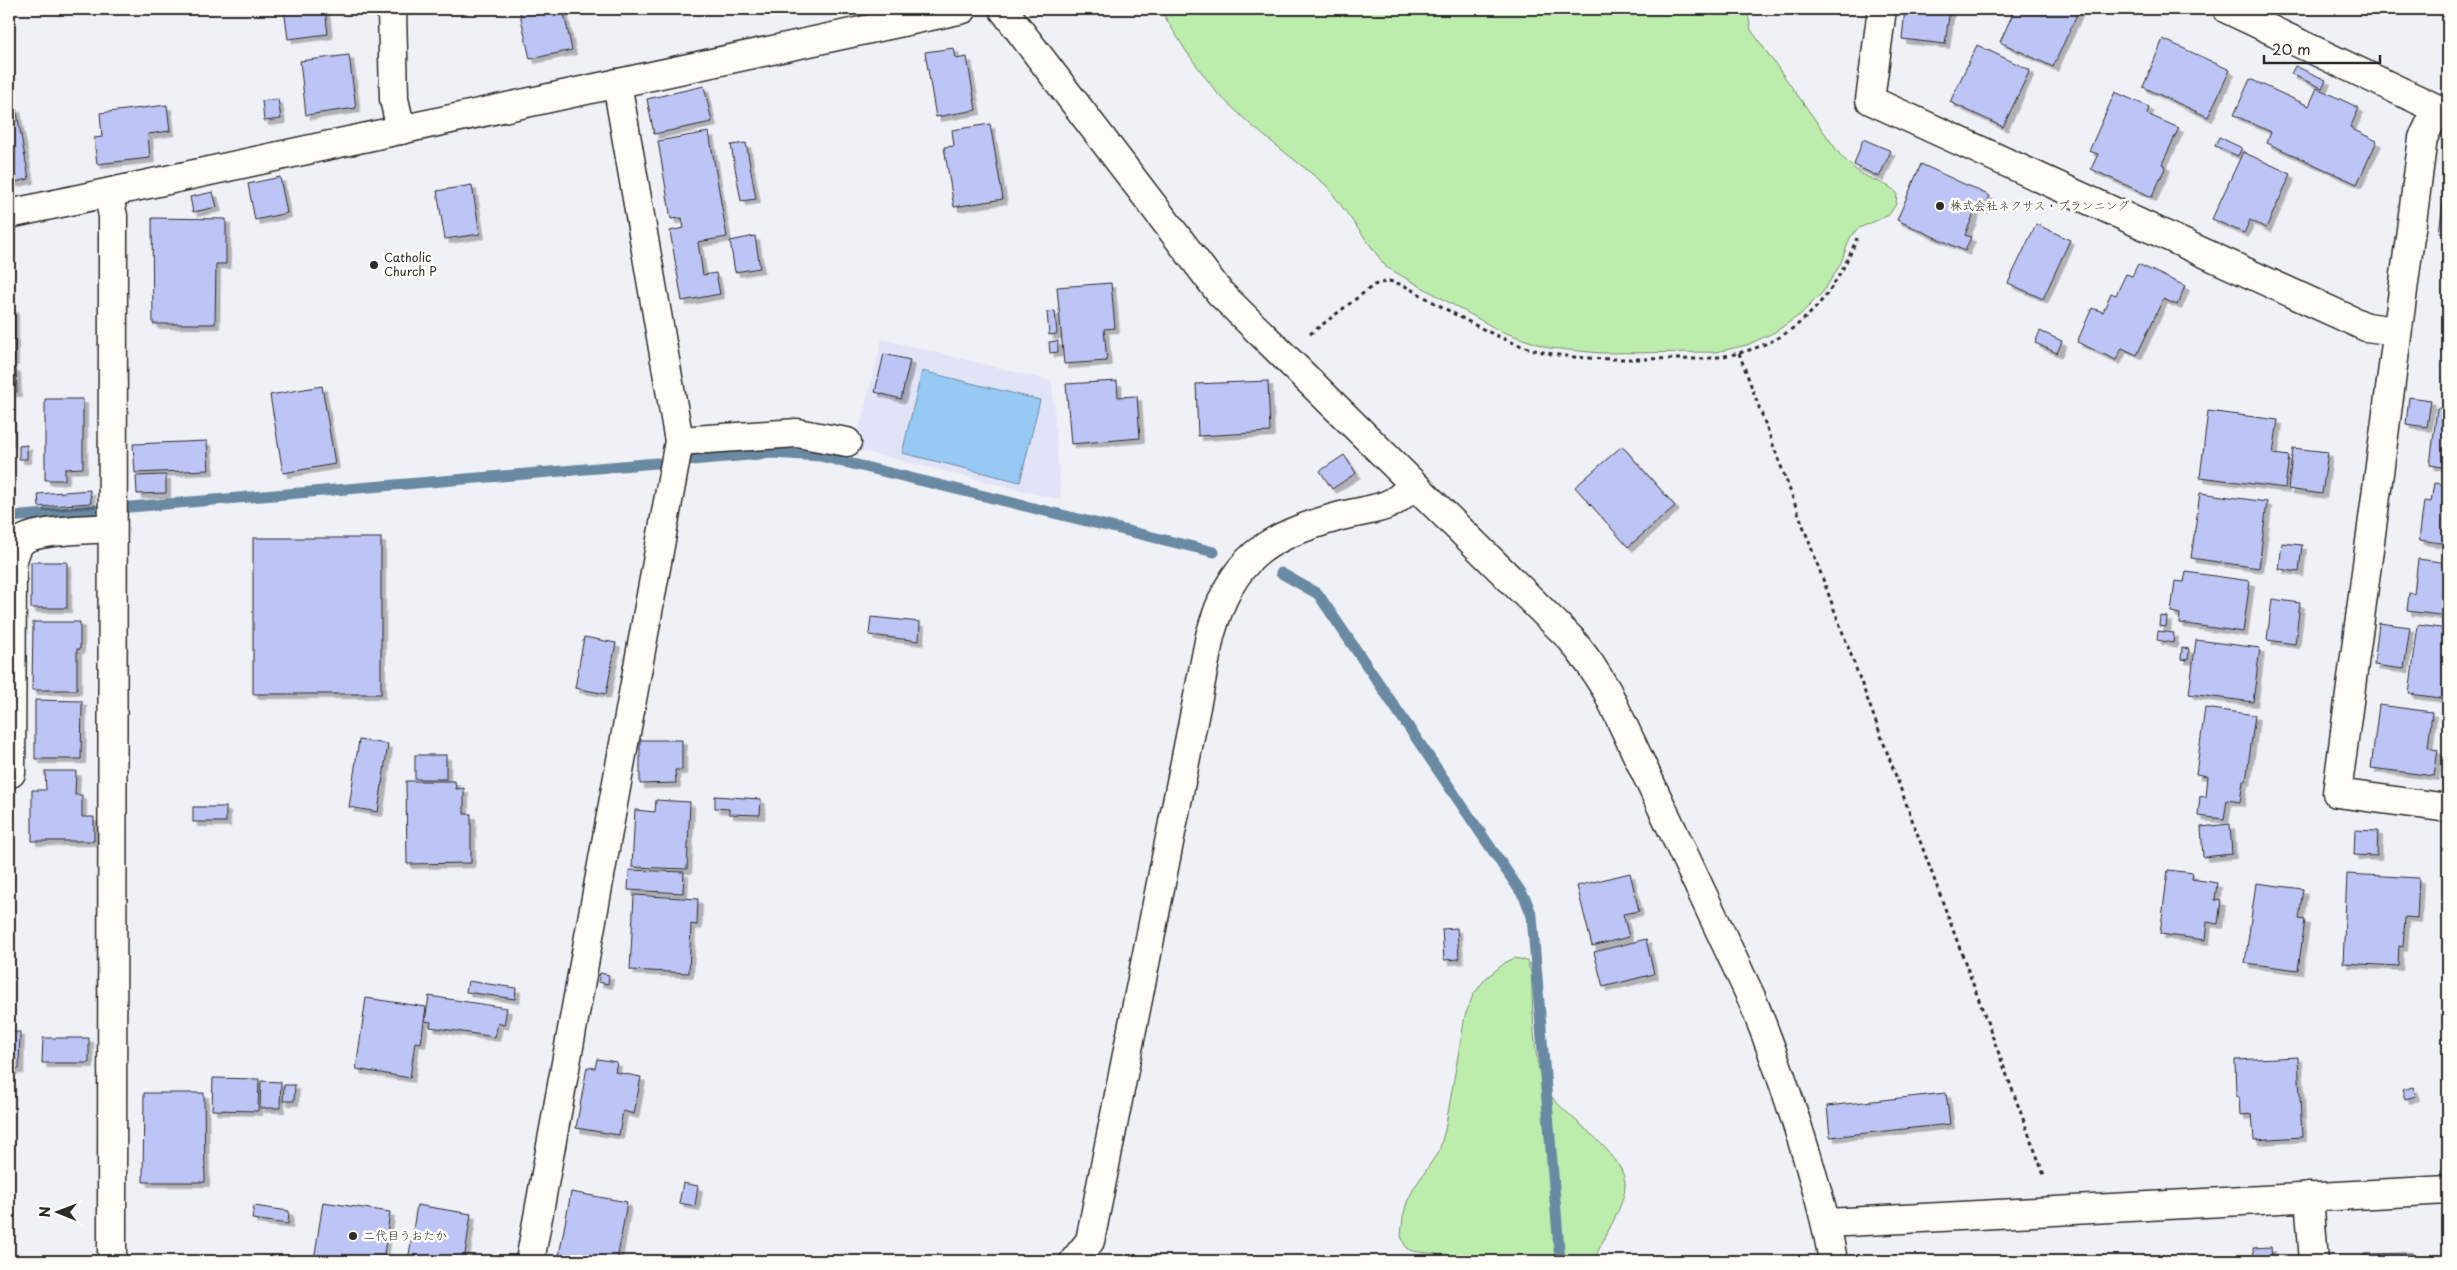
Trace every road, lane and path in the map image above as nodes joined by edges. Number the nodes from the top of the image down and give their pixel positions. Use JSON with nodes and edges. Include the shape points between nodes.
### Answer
{"nodes":[{"id":1,"x":392,"y":9,"type":"edge"},
{"id":2,"x":963,"y":9,"type":"edge"},
{"id":3,"x":1003,"y":9,"type":"edge"},
{"id":4,"x":1882,"y":9,"type":"edge"},
{"id":5,"x":2227,"y":9,"type":"edge"},
{"id":6,"x":617,"y":83,"type":"junction"},
{"id":7,"x":2443,"y":111,"type":"edge"},
{"id":8,"x":401,"y":130,"type":"junction"},
{"id":9,"x":108,"y":193,"type":"junction"},
{"id":10,"x":9,"y":214,"type":"edge"},
{"id":11,"x":1857,"y":238,"type":"dead end"},
{"id":12,"x":2398,"y":331,"type":"junction"},
{"id":13,"x":1739,"y":352,"type":"junction"},
{"id":14,"x":1282,"y":355,"type":"junction"},
{"id":15,"x":679,"y":441,"type":"junction"},
{"id":16,"x":847,"y":442,"type":"dead end"},
{"id":17,"x":1414,"y":485,"type":"junction"},
{"id":18,"x":112,"y":528,"type":"junction"},
{"id":19,"x":11,"y":773,"type":"dead end"},
{"id":20,"x":2448,"y":808,"type":"edge"},
{"id":21,"x":2448,"y":1190,"type":"edge"},
{"id":22,"x":2309,"y":1197,"type":"junction"},
{"id":23,"x":2057,"y":1211,"type":"junction"},
{"id":24,"x":1827,"y":1223,"type":"junction"},
{"id":25,"x":112,"y":1261,"type":"edge"},
{"id":26,"x":530,"y":1261,"type":"edge"},
{"id":27,"x":1074,"y":1261,"type":"edge"},
{"id":28,"x":1833,"y":1261,"type":"edge"},
{"id":29,"x":2314,"y":1261,"type":"edge"}],
"edges":[{"from":1,"to":8,"type":"street","via":[[394,99]]},
{"from":2,"to":6,"type":"street"},
{"from":3,"to":14,"type":"street","via":[[1205,275],[1240,315]]},
{"from":4,"to":12,"type":"street","via":[[1870,100],[2366,327]]},
{"from":5,"to":7,"type":"street"},
{"from":6,"to":8,"type":"street"},
{"from":6,"to":15,"type":"street"},
{"from":7,"to":12,"type":"street","via":[[2423,138]]},
{"from":8,"to":9,"type":"street"},
{"from":9,"to":10,"type":"street"},
{"from":9,"to":18,"type":"street","via":[[113,216]]},
{"from":11,"to":13,"type":"path","via":[[1845,268],[1828,296],[1804,319],[1778,337]]},
{"from":12,"to":20,"type":"street","via":[[2336,793]]},
{"from":13,"to":14,"type":"path","via":[[1717,358],[1600,359],[1547,353],[1497,336],[1403,285],[1389,281],[1374,285]]},
{"from":13,"to":23,"type":"path"},
{"from":14,"to":17,"type":"street"},
{"from":15,"to":16,"type":"street","via":[[797,433]]},
{"from":15,"to":26,"type":"street"},
{"from":17,"to":24,"type":"street","via":[[1571,639],[1606,691],[1755,1005],[1783,1077]]},
{"from":17,"to":27,"type":"street","via":[[1392,502],[1310,524],[1280,536],[1254,553],[1233,577],[1219,605],[1208,645],[1090,1241]]},
{"from":18,"to":19,"type":"street","via":[[36,534],[23,540],[14,551]]},
{"from":18,"to":25,"type":"street"},
{"from":21,"to":22,"type":"street"},
{"from":22,"to":23,"type":"street"},
{"from":22,"to":29,"type":"street"},
{"from":23,"to":24,"type":"street"},
{"from":24,"to":28,"type":"street"}]}
